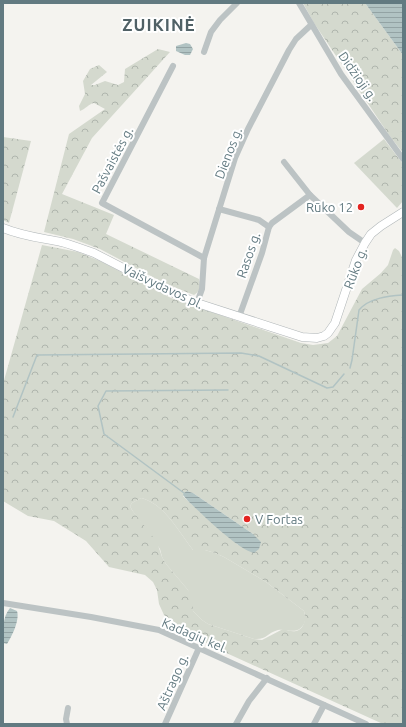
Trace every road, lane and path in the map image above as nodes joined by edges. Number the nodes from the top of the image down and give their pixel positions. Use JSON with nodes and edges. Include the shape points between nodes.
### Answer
{"nodes":[{"id":1,"x":237,"y":3,"type":"edge"},
{"id":2,"x":299,"y":3,"type":"edge"},
{"id":3,"x":311,"y":25,"type":"junction"},
{"id":4,"x":204,"y":52,"type":"dead end"},
{"id":5,"x":173,"y":66,"type":"dead end"},
{"id":6,"x":403,"y":159,"type":"edge"},
{"id":7,"x":284,"y":162,"type":"dead end"},
{"id":8,"x":310,"y":195,"type":"junction"},
{"id":9,"x":219,"y":209,"type":"junction"},
{"id":10,"x":403,"y":212,"type":"edge"},
{"id":11,"x":269,"y":227,"type":"junction"},
{"id":12,"x":3,"y":228,"type":"edge"},
{"id":13,"x":365,"y":243,"type":"junction"},
{"id":14,"x":204,"y":258,"type":"junction"},
{"id":15,"x":197,"y":303,"type":"junction"},
{"id":16,"x":239,"y":317,"type":"junction"},
{"id":17,"x":324,"y":336,"type":"joint"},
{"id":18,"x":3,"y":603,"type":"edge"},
{"id":19,"x":199,"y":648,"type":"junction"},
{"id":20,"x":267,"y":678,"type":"junction"},
{"id":21,"x":324,"y":705,"type":"junction"},
{"id":22,"x":68,"y":708,"type":"dead end"},
{"id":23,"x":67,"y":724,"type":"edge"},
{"id":24,"x":165,"y":724,"type":"edge"},
{"id":25,"x":236,"y":724,"type":"edge"},
{"id":26,"x":314,"y":724,"type":"edge"},
{"id":27,"x":366,"y":724,"type":"edge"}],
"edges":[{"from":1,"to":4,"type":"street","via":[[211,32]]},
{"from":2,"to":3,"type":"street","name":"Didžioji g."},
{"from":3,"to":6,"type":"street","name":"Didžioji g.","via":[[341,74]]},
{"from":3,"to":9,"type":"street","name":"Dienos g.","via":[[296,39],[289,50],[248,129],[235,158]]},
{"from":5,"to":14,"type":"street","name":"Pašvaistės g.","via":[[102,203]]},
{"from":7,"to":8,"type":"street"},
{"from":8,"to":11,"type":"street","name":"Rasos g."},
{"from":8,"to":13,"type":"street","via":[[348,232]]},
{"from":9,"to":11,"type":"street","via":[[259,220]]},
{"from":9,"to":14,"type":"street","name":"Dienos g."},
{"from":10,"to":13,"type":"main road","name":"Rūko g.","via":[[371,234]]},
{"from":11,"to":16,"type":"street","name":"Rasos g."},
{"from":12,"to":15,"type":"main road","name":"Vaišvydavos pl.","via":[[62,242],[94,253]]},
{"from":13,"to":17,"type":"main road","name":"Rūko g.","via":[[356,260],[332,330]]},
{"from":14,"to":15,"type":"street","name":"Dienos g.","via":[[202,289]]},
{"from":15,"to":16,"type":"main road","name":"Vaišvydavos pl."},
{"from":16,"to":17,"type":"main road","name":"Vaišvydavos pl.","via":[[302,337]]},
{"from":18,"to":19,"type":"street","name":"Kadagių kel.","via":[[152,628]]},
{"from":19,"to":20,"type":"street","name":"Kadagių kel."},
{"from":19,"to":24,"type":"street","name":"Aštrago g."},
{"from":20,"to":21,"type":"street","name":"Kadagių kel."},
{"from":20,"to":25,"type":"street","via":[[248,701]]},
{"from":21,"to":26,"type":"street"},
{"from":21,"to":27,"type":"street","name":"Kadagių kel."},
{"from":22,"to":23,"type":"street"}]}
